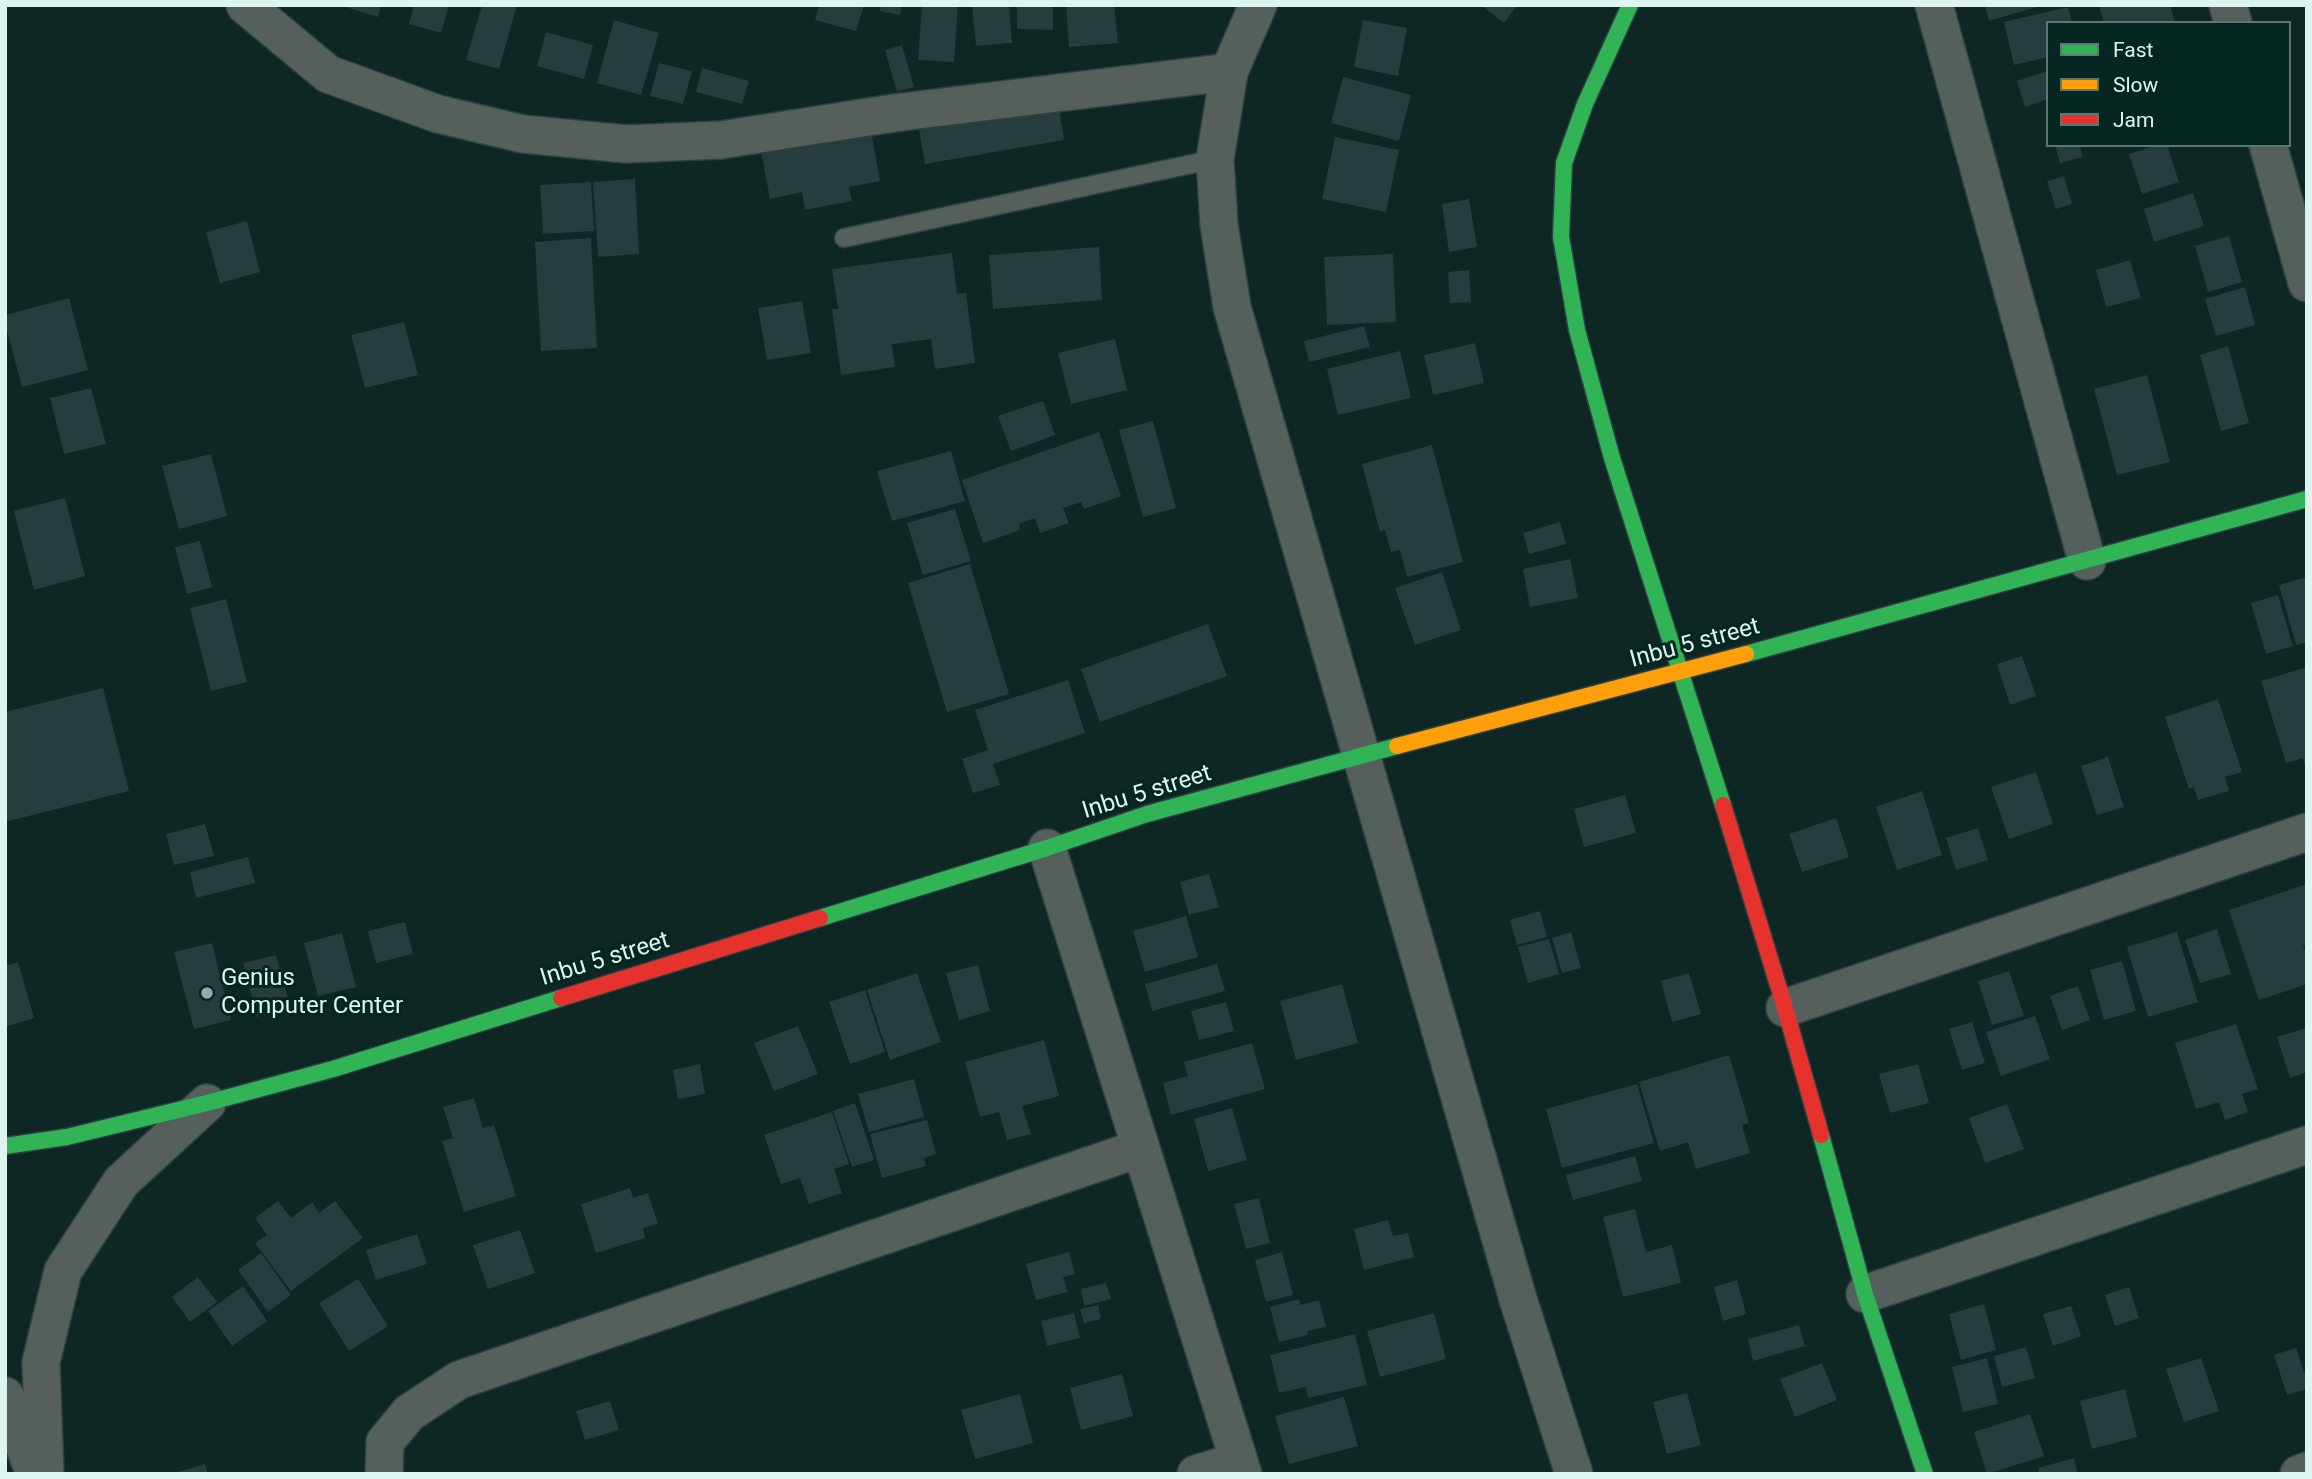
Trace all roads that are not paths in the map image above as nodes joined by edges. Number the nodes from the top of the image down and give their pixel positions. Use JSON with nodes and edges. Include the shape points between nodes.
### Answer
{"nodes":[{"id":1,"x":245,"y":5,"type":"edge"},
{"id":2,"x":1630,"y":5,"type":"edge"},
{"id":3,"x":1934,"y":5,"type":"edge"},
{"id":4,"x":1254,"y":6,"type":"edge"},
{"id":5,"x":279,"y":17,"type":"edge"},
{"id":6,"x":1229,"y":72,"type":"junction"},
{"id":7,"x":2269,"y":147,"type":"edge"},
{"id":8,"x":1215,"y":159,"type":"junction"},
{"id":9,"x":844,"y":238,"type":"dead end"},
{"id":10,"x":2307,"y":283,"type":"edge"},
{"id":11,"x":2307,"y":499,"type":"edge"},
{"id":12,"x":2087,"y":561,"type":"junction"},
{"id":13,"x":1682,"y":671,"type":"junction"},
{"id":14,"x":1363,"y":756,"type":"junction"},
{"id":15,"x":2307,"y":832,"type":"edge"},
{"id":16,"x":1047,"y":848,"type":"junction"},
{"id":17,"x":1785,"y":1008,"type":"junction"},
{"id":18,"x":207,"y":1103,"type":"junction"},
{"id":19,"x":2307,"y":1144,"type":"edge"},
{"id":20,"x":5,"y":1146,"type":"edge"},
{"id":21,"x":1141,"y":1148,"type":"junction"},
{"id":22,"x":1865,"y":1294,"type":"junction"},
{"id":23,"x":5,"y":1396,"type":"edge"},
{"id":24,"x":1241,"y":1467,"type":"edge"},
{"id":25,"x":2307,"y":1471,"type":"edge"},
{"id":26,"x":35,"y":1474,"type":"edge"},
{"id":27,"x":45,"y":1474,"type":"edge"},
{"id":28,"x":384,"y":1474,"type":"edge"},
{"id":29,"x":1196,"y":1474,"type":"edge"},
{"id":30,"x":1574,"y":1474,"type":"edge"},
{"id":31,"x":1925,"y":1474,"type":"edge"},
{"id":32,"x":2299,"y":1474,"type":"edge"}],
"edges":[{"from":1,"to":5,"type":"street"},
{"from":2,"to":13,"type":"street","via":[[1564,163],[1561,237],[1577,330],[1612,458]]},
{"from":3,"to":12,"type":"street"},
{"from":4,"to":6,"type":"street"},
{"from":5,"to":6,"type":"street","via":[[328,74],[438,114],[523,134],[626,144],[721,140],[894,113]]},
{"from":6,"to":8,"type":"street"},
{"from":7,"to":10,"type":"street"},
{"from":8,"to":9,"type":"lane"},
{"from":8,"to":14,"type":"street","via":[[1219,225],[1233,307]]},
{"from":11,"to":12,"type":"street","name":"Inbu 5 street"},
{"from":12,"to":13,"type":"street","name":"Inbu 5 street"},
{"from":13,"to":14,"type":"street","name":"Inbu 5 street"},
{"from":13,"to":17,"type":"street"},
{"from":14,"to":16,"type":"street","name":"Inbu 5 street","via":[[1147,814]]},
{"from":14,"to":30,"type":"street","via":[[1518,1299]]},
{"from":15,"to":17,"type":"street"},
{"from":16,"to":18,"type":"street","name":"Inbu 5 street","via":[[333,1069]]},
{"from":16,"to":21,"type":"street"},
{"from":17,"to":22,"type":"street"},
{"from":18,"to":20,"type":"street","name":"Inbu 5 street","via":[[68,1137]]},
{"from":18,"to":27,"type":"street","via":[[121,1182],[63,1271],[41,1362]]},
{"from":19,"to":22,"type":"street"},
{"from":21,"to":24,"type":"street"},
{"from":21,"to":28,"type":"street","via":[[459,1380],[409,1413],[385,1441]]},
{"from":22,"to":31,"type":"street"},
{"from":23,"to":26,"type":"street"},
{"from":24,"to":29,"type":"street"},
{"from":25,"to":32,"type":"street"}]}
